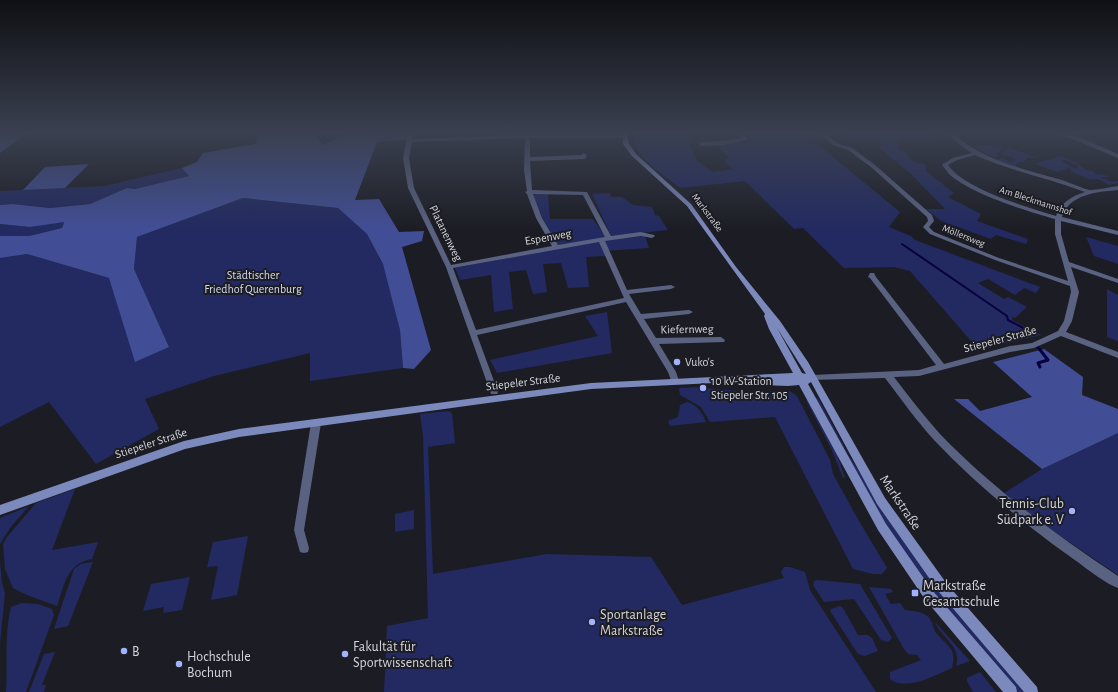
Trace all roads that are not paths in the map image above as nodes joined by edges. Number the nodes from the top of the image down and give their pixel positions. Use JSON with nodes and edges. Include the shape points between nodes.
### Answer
{"nodes":[{"id":1,"x":407,"y":164,"type":"edge"},
{"id":2,"x":527,"y":164,"type":"edge"},
{"id":3,"x":644,"y":164,"type":"edge"},
{"id":4,"x":871,"y":164,"type":"edge"},
{"id":5,"x":946,"y":164,"type":"edge"},
{"id":6,"x":1004,"y":164,"type":"edge"},
{"id":7,"x":1118,"y":188,"type":"edge"},
{"id":8,"x":528,"y":192,"type":"junction"},
{"id":9,"x":1088,"y":192,"type":"junction"},
{"id":10,"x":1058,"y":218,"type":"junction"},
{"id":11,"x":1118,"y":233,"type":"edge"},
{"id":12,"x":652,"y":236,"type":"dead end"},
{"id":13,"x":605,"y":239,"type":"junction"},
{"id":14,"x":556,"y":247,"type":"junction"},
{"id":15,"x":1067,"y":263,"type":"junction"},
{"id":16,"x":449,"y":267,"type":"junction"},
{"id":17,"x":872,"y":274,"type":"dead end"},
{"id":18,"x":1118,"y":281,"type":"edge"},
{"id":19,"x":1074,"y":285,"type":"junction"},
{"id":20,"x":670,"y":287,"type":"dead end"},
{"id":21,"x":627,"y":296,"type":"junction"},
{"id":22,"x":689,"y":312,"type":"dead end"},
{"id":23,"x":768,"y":313,"type":"junction"},
{"id":24,"x":639,"y":317,"type":"junction"},
{"id":25,"x":474,"y":333,"type":"junction"},
{"id":26,"x":1061,"y":333,"type":"junction"},
{"id":27,"x":721,"y":340,"type":"dead end"},
{"id":28,"x":653,"y":341,"type":"junction"},
{"id":29,"x":1118,"y":355,"type":"edge"},
{"id":30,"x":942,"y":367,"type":"junction"},
{"id":31,"x":888,"y":375,"type":"junction"},
{"id":32,"x":813,"y":378,"type":"junction"},
{"id":33,"x":801,"y":379,"type":"junction"},
{"id":34,"x":675,"y":381,"type":"junction"},
{"id":35,"x":494,"y":392,"type":"dead end"},
{"id":36,"x":316,"y":423,"type":"junction"},
{"id":37,"x":0,"y":510,"type":"edge"},
{"id":38,"x":304,"y":548,"type":"dead end"},
{"id":39,"x":1118,"y":583,"type":"edge"},
{"id":40,"x":1011,"y":692,"type":"edge"},
{"id":41,"x":1032,"y":692,"type":"edge"}],
"edges":[{"from":1,"to":16,"type":"street","name":"Platanenweg","via":[[411,188]]},
{"from":2,"to":8,"type":"street"},
{"from":3,"to":23,"type":"main road","name":"Markstraße","via":[[693,210]]},
{"from":4,"to":19,"type":"street","name":"Möllersweg","via":[[930,216],[932,221],[926,227],[932,233],[997,259]]},
{"from":5,"to":10,"type":"street","name":"Am Bleckmannshof","via":[[946,169],[956,178],[976,188],[1021,207]]},
{"from":6,"to":9,"type":"street"},
{"from":7,"to":9,"type":"street"},
{"from":8,"to":13,"type":"street","name":"Kiefernweg","via":[[585,193]]},
{"from":8,"to":14,"type":"street","via":[[538,218]]},
{"from":9,"to":10,"type":"street","via":[[1071,199]]},
{"from":10,"to":11,"type":"street","name":"Am Bleckmannshof"},
{"from":10,"to":15,"type":"street","via":[[1056,226]]},
{"from":12,"to":13,"type":"street","name":"Espenweg","via":[[641,234]]},
{"from":13,"to":14,"type":"street","name":"Espenweg"},
{"from":13,"to":21,"type":"street","name":"Kiefernweg"},
{"from":14,"to":16,"type":"street","name":"Espenweg"},
{"from":15,"to":18,"type":"street"},
{"from":15,"to":19,"type":"street"},
{"from":16,"to":25,"type":"street","name":"Platanenweg"},
{"from":17,"to":30,"type":"street"},
{"from":19,"to":26,"type":"street","via":[[1072,307]]},
{"from":20,"to":21,"type":"street"},
{"from":21,"to":24,"type":"street","name":"Kiefernweg"},
{"from":21,"to":25,"type":"street"},
{"from":22,"to":24,"type":"street","name":"Kiefernweg"},
{"from":23,"to":32,"type":"main road","name":"Markstraße","via":[[790,341]]},
{"from":23,"to":33,"type":"main road","name":"Markstraße","via":[[773,328]]},
{"from":24,"to":28,"type":"street","name":"Kiefernweg"},
{"from":25,"to":35,"type":"street","name":"Platanenweg","via":[[473,337]]},
{"from":26,"to":29,"type":"street"},
{"from":26,"to":30,"type":"street","name":"Stiepeler Straße","via":[[1034,345]]},
{"from":27,"to":28,"type":"street","name":"Kiefernweg"},
{"from":28,"to":34,"type":"street","name":"Kiefernweg"},
{"from":30,"to":31,"type":"street","name":"Stiepeler Straße","via":[[919,374]]},
{"from":31,"to":32,"type":"street","name":"Stiepeler Straße"},
{"from":31,"to":39,"type":"street","via":[[947,448],[980,479],[1017,511]]},
{"from":32,"to":33,"type":"main road","name":"Stiepeler Straße"},
{"from":32,"to":41,"type":"main road","name":"Markstraße","via":[[881,502],[943,588]]},
{"from":33,"to":34,"type":"main road","name":"Stiepeler Straße","via":[[774,383],[735,380]]},
{"from":33,"to":40,"type":"main road","name":"Markstraße","via":[[878,522],[910,570],[962,637]]},
{"from":34,"to":36,"type":"main road","name":"Stiepeler Straße","via":[[591,386]]},
{"from":36,"to":37,"type":"main road","name":"Stiepeler Straße","via":[[239,433],[184,445]]},
{"from":36,"to":38,"type":"street","via":[[299,530]]}]}
